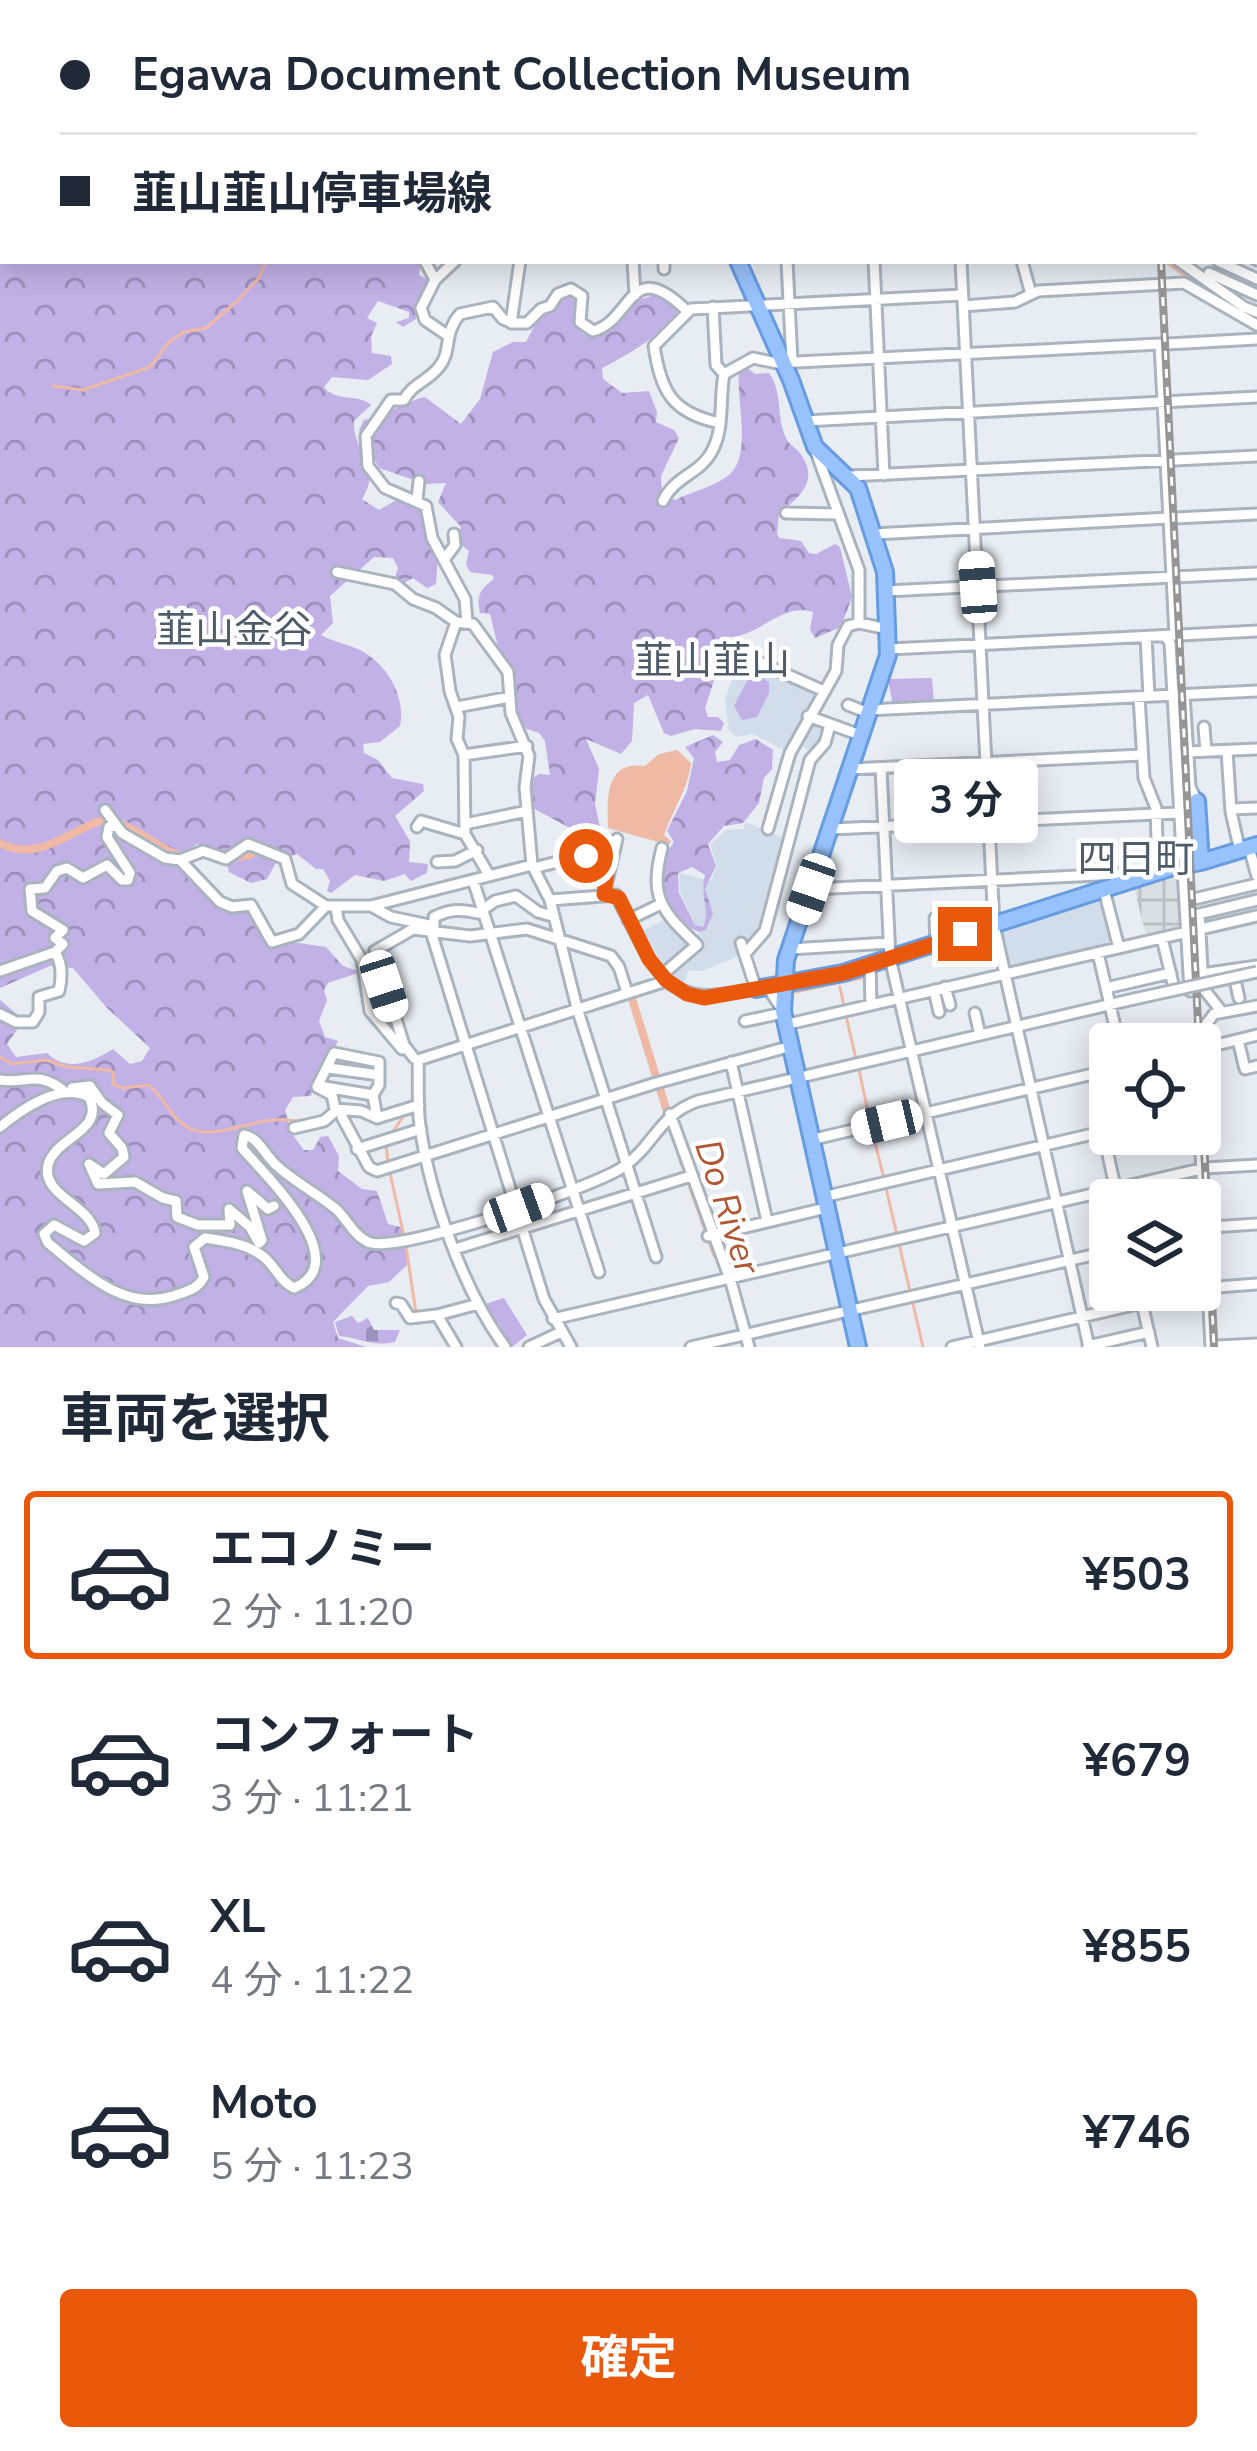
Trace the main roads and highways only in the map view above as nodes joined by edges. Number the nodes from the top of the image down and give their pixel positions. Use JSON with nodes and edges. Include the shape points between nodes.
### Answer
{"nodes":[{"id":1,"x":739,"y":264,"type":"edge"},
{"id":2,"x":1197,"y":801,"type":"road end"},
{"id":3,"x":1249,"y":848,"type":"edge"},
{"id":4,"x":1201,"y":862,"type":"junction"},
{"id":5,"x":786,"y":985,"type":"junction"},
{"id":6,"x":762,"y":989,"type":"road end"},
{"id":7,"x":858,"y":1347,"type":"edge"}],
"edges":[{"from":1,"to":5,"type":"main road","via":[[815,447],[850,476],[866,510],[886,591],[889,649],[790,949]]},
{"from":2,"to":4,"type":"main road"},
{"from":3,"to":4,"type":"main road"},
{"from":4,"to":5,"type":"main road"},
{"from":5,"to":6,"type":"main road"},
{"from":5,"to":7,"type":"main road","via":[[788,1047]]}]}
